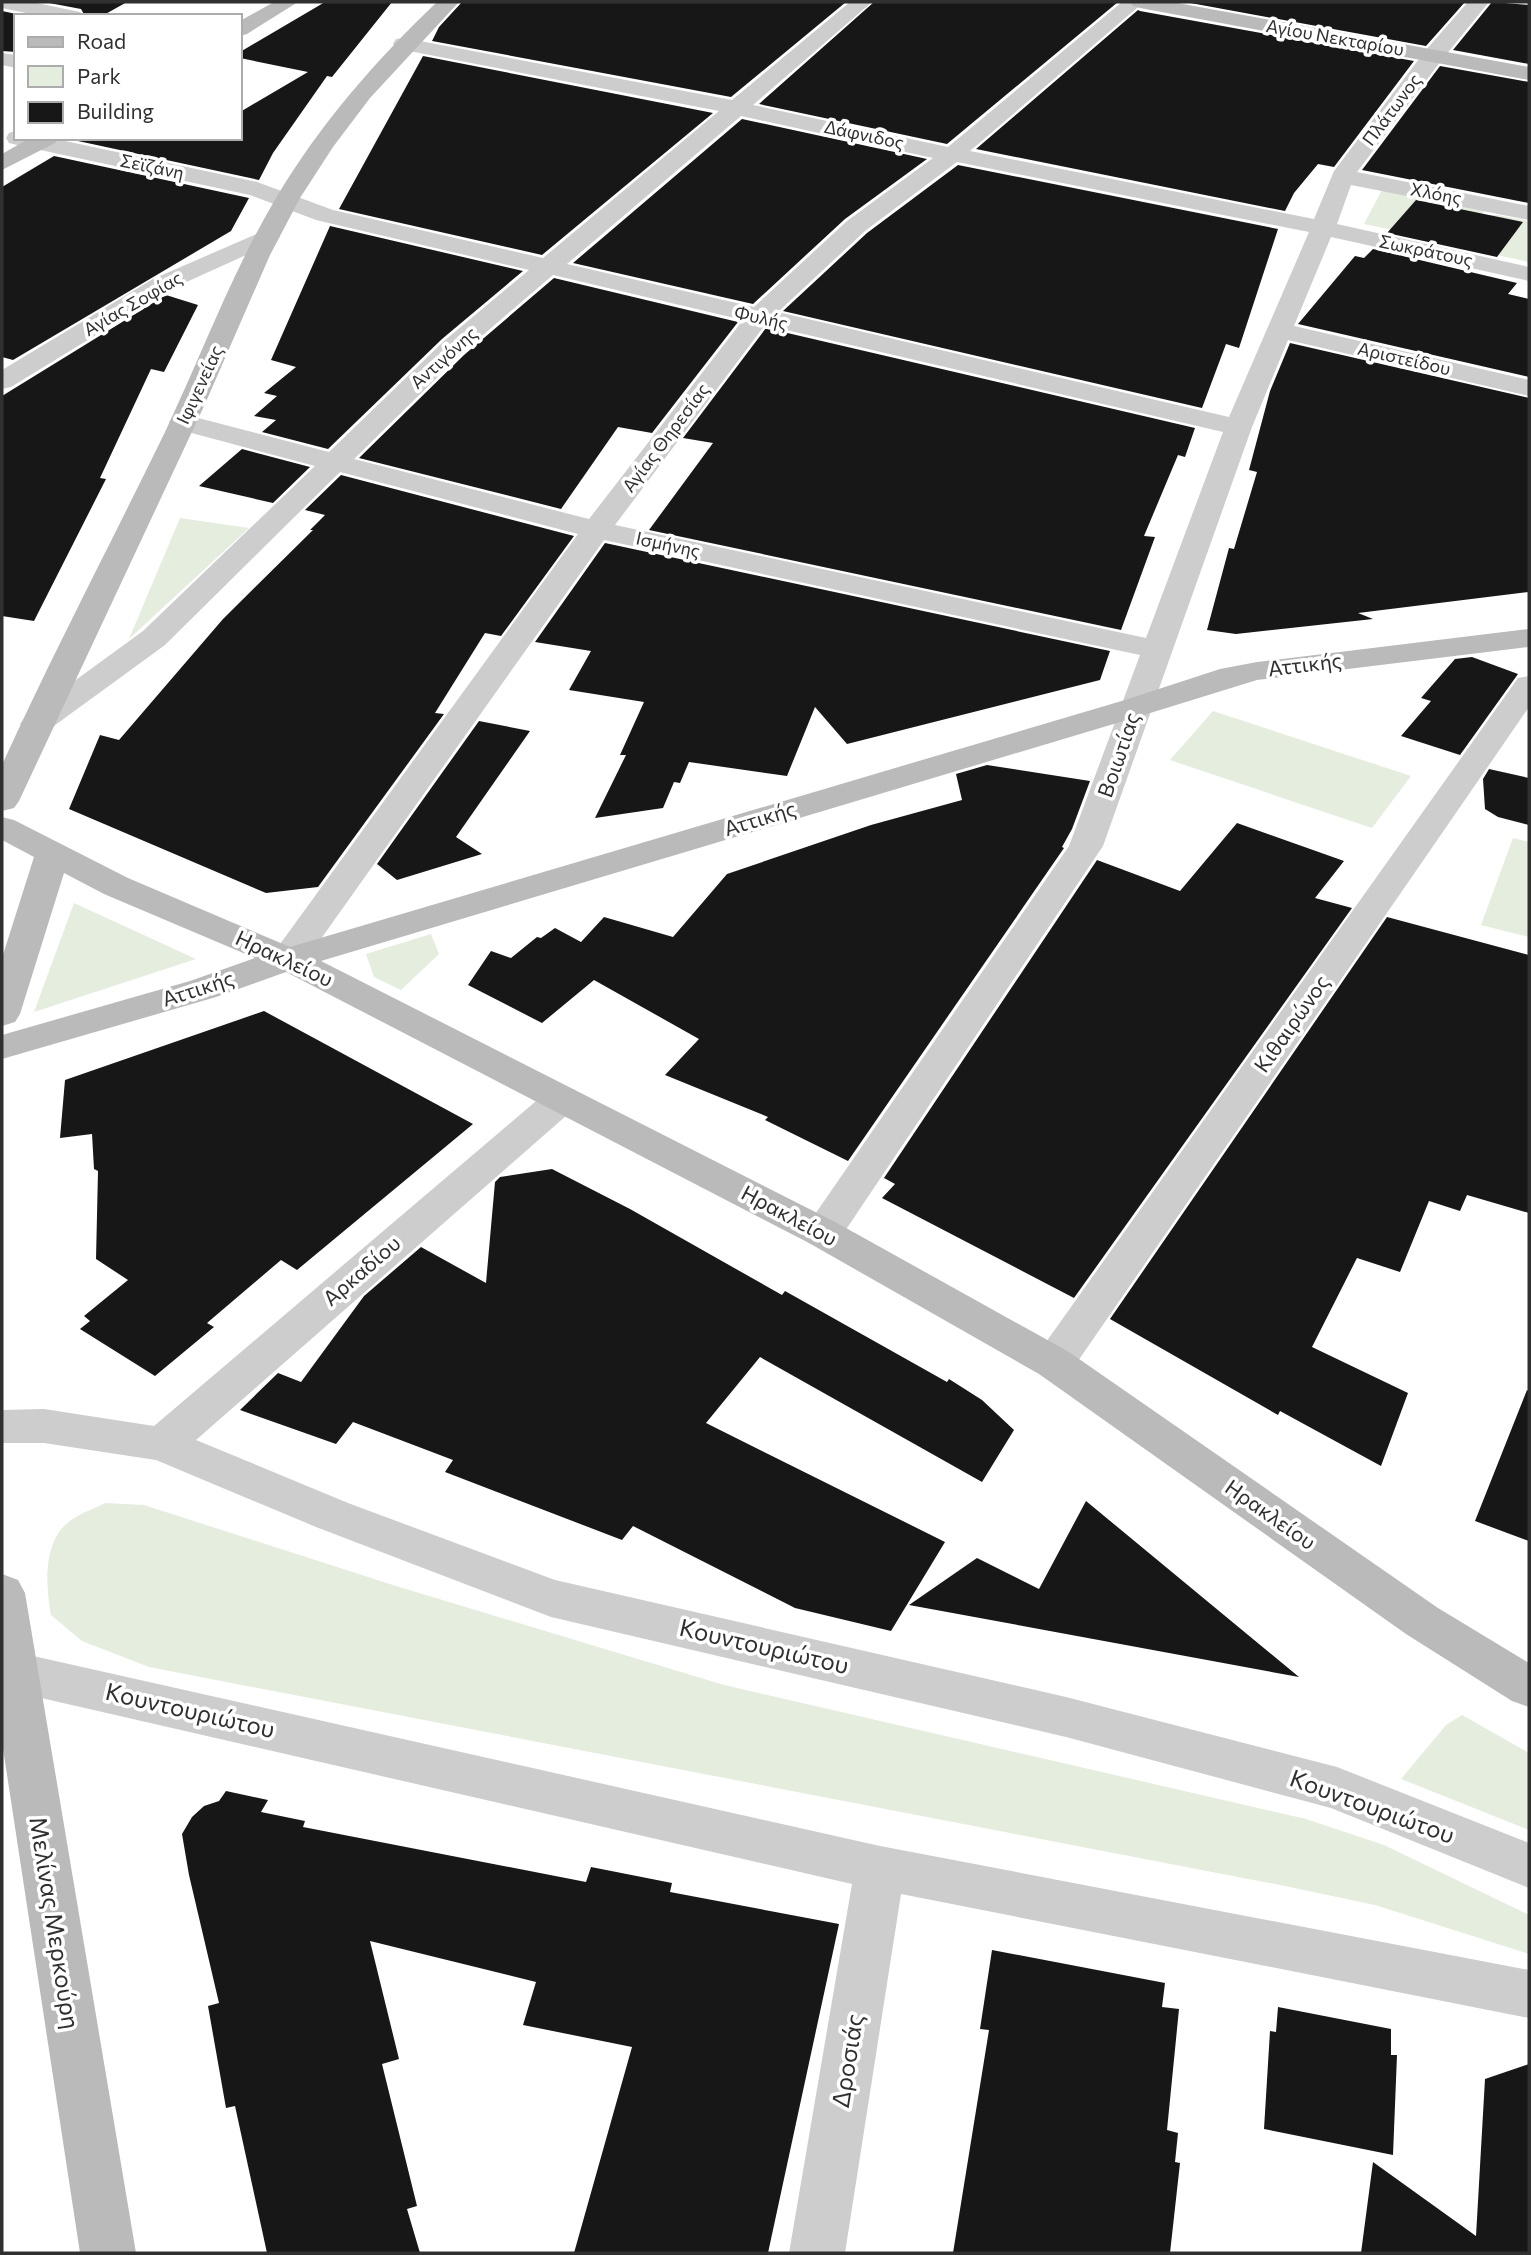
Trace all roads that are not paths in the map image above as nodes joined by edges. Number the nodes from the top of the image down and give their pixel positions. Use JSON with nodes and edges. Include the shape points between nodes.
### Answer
{"nodes":[{"id":1,"x":2,"y":2,"type":"edge"},
{"id":2,"x":288,"y":2,"type":"edge"},
{"id":3,"x":449,"y":2,"type":"edge"},
{"id":4,"x":862,"y":2,"type":"edge"},
{"id":5,"x":1134,"y":2,"type":"edge"},
{"id":6,"x":1140,"y":2,"type":"edge"},
{"id":7,"x":1479,"y":2,"type":"edge"},
{"id":8,"x":63,"y":14,"type":"edge"},
{"id":9,"x":242,"y":29,"type":"edge"},
{"id":10,"x":404,"y":44,"type":"junction"},
{"id":11,"x":1433,"y":56,"type":"junction"},
{"id":12,"x":1529,"y":74,"type":"edge"},
{"id":13,"x":738,"y":108,"type":"junction"},
{"id":14,"x":28,"y":140,"type":"edge"},
{"id":15,"x":33,"y":140,"type":"edge"},
{"id":16,"x":953,"y":154,"type":"junction"},
{"id":17,"x":2,"y":163,"type":"edge"},
{"id":18,"x":1342,"y":176,"type":"junction"},
{"id":19,"x":287,"y":200,"type":"junction"},
{"id":20,"x":1529,"y":213,"type":"edge"},
{"id":21,"x":1323,"y":228,"type":"junction"},
{"id":22,"x":268,"y":236,"type":"junction"},
{"id":23,"x":550,"y":267,"type":"junction"},
{"id":24,"x":1529,"y":274,"type":"edge"},
{"id":25,"x":758,"y":317,"type":"junction"},
{"id":26,"x":1280,"y":330,"type":"junction"},
{"id":27,"x":2,"y":381,"type":"edge"},
{"id":28,"x":1529,"y":388,"type":"edge"},
{"id":29,"x":183,"y":422,"type":"junction"},
{"id":30,"x":1238,"y":427,"type":"junction"},
{"id":31,"x":332,"y":463,"type":"junction"},
{"id":32,"x":596,"y":530,"type":"junction"},
{"id":33,"x":1529,"y":638,"type":"edge"},
{"id":34,"x":1156,"y":649,"type":"junction"},
{"id":35,"x":1529,"y":685,"type":"edge"},
{"id":36,"x":1136,"y":707,"type":"junction"},
{"id":37,"x":36,"y":724,"type":"junction"},
{"id":38,"x":2,"y":801,"type":"edge"},
{"id":39,"x":2,"y":827,"type":"edge"},
{"id":40,"x":52,"y":855,"type":"junction"},
{"id":41,"x":288,"y":959,"type":"junction"},
{"id":42,"x":2,"y":1014,"type":"edge"},
{"id":43,"x":2,"y":1047,"type":"edge"},
{"id":44,"x":562,"y":1098,"type":"junction"},
{"id":45,"x":822,"y":1233,"type":"junction"},
{"id":46,"x":1054,"y":1363,"type":"junction"},
{"id":47,"x":2,"y":1427,"type":"edge"},
{"id":48,"x":162,"y":1444,"type":"junction"},
{"id":49,"x":2,"y":1593,"type":"edge"},
{"id":50,"x":7,"y":1670,"type":"edge"},
{"id":51,"x":1529,"y":1687,"type":"edge"},
{"id":52,"x":1529,"y":1866,"type":"edge"},
{"id":53,"x":880,"y":1868,"type":"junction"},
{"id":54,"x":1529,"y":1994,"type":"edge"},
{"id":55,"x":108,"y":2253,"type":"edge"},
{"id":56,"x":817,"y":2253,"type":"edge"}],
"edges":[{"from":1,"to":8,"type":"street"},
{"from":2,"to":9,"type":"street"},
{"from":3,"to":10,"type":"street","name":"Ιφιγενείας"},
{"from":4,"to":13,"type":"street","name":"Αντιγόνης"},
{"from":5,"to":16,"type":"street","name":"Αγίας Θηρεσίας"},
{"from":6,"to":11,"type":"street","name":"Αγίου Νεκταρίου"},
{"from":7,"to":11,"type":"street","name":"Πλάτωνος"},
{"from":10,"to":13,"type":"street","name":"Δάφνιδος"},
{"from":10,"to":19,"type":"street","name":"Ιφιγενείας","via":[[367,84]]},
{"from":11,"to":12,"type":"street","name":"Αγίου Νεκταρίου"},
{"from":11,"to":18,"type":"street","name":"Πλάτωνος"},
{"from":13,"to":16,"type":"street","name":"Δάφνιδος"},
{"from":13,"to":23,"type":"street","name":"Αντιγόνης"},
{"from":14,"to":17,"type":"street"},
{"from":15,"to":19,"type":"street","name":"Σεϊζάνη"},
{"from":16,"to":21,"type":"street","name":"Δάφνιδος"},
{"from":16,"to":25,"type":"street","name":"Αγίας Θηρεσίας","via":[[856,226]]},
{"from":18,"to":20,"type":"street","name":"Χλόης"},
{"from":18,"to":21,"type":"street","name":"Πλάτωνος"},
{"from":19,"to":22,"type":"street","name":"Ιφιγενείας"},
{"from":19,"to":23,"type":"street","name":"Φυλής","via":[[325,215]]},
{"from":21,"to":24,"type":"street","name":"Σωκράτους"},
{"from":21,"to":26,"type":"street","name":"Βοιωτίας"},
{"from":22,"to":27,"type":"street","name":"Αγίας Σοφίας","via":[[162,285]]},
{"from":22,"to":29,"type":"street","name":"Ιφιγενείας"},
{"from":23,"to":25,"type":"street","name":"Φυλής"},
{"from":23,"to":31,"type":"street","name":"Αντιγόνης","via":[[453,347]]},
{"from":25,"to":30,"type":"street","name":"Φυλής"},
{"from":25,"to":32,"type":"street","name":"Αγίας Θηρεσίας"},
{"from":26,"to":28,"type":"street","name":"Αριστείδου"},
{"from":26,"to":30,"type":"street","name":"Βοιωτίας"},
{"from":29,"to":31,"type":"street","name":"Ισμήνης"},
{"from":29,"to":37,"type":"street","name":"Ιφιγενείας"},
{"from":30,"to":34,"type":"street","name":"Βοιωτίας"},
{"from":31,"to":32,"type":"street","name":"Ισμήνης"},
{"from":31,"to":37,"type":"street","name":"Αντιγόνης","via":[[154,638]]},
{"from":32,"to":34,"type":"street","name":"Ισμήνης"},
{"from":32,"to":41,"type":"street","name":"Αγίας Θηρεσίας"},
{"from":33,"to":36,"type":"street","name":"Αττικής","via":[[1257,671]]},
{"from":34,"to":36,"type":"street","name":"Βοιωτίας"},
{"from":35,"to":46,"type":"street","name":"Κιθαιρώνος"},
{"from":36,"to":41,"type":"street","name":"Αττικής"},
{"from":36,"to":45,"type":"street","name":"Βοιωτίας","via":[[1086,846]]},
{"from":37,"to":38,"type":"street","name":"Ιφιγενείας"},
{"from":39,"to":40,"type":"street","name":"Ηρακλείου"},
{"from":40,"to":41,"type":"street","name":"Ηρακλείου"},
{"from":40,"to":42,"type":"street"},
{"from":41,"to":43,"type":"street","name":"Αττικής","via":[[203,989]]},
{"from":41,"to":44,"type":"street","name":"Ηρακλείου"},
{"from":44,"to":45,"type":"street","name":"Ηρακλείου"},
{"from":44,"to":48,"type":"street","name":"Αρκαδίου"},
{"from":45,"to":46,"type":"street","name":"Ηρακλείου"},
{"from":46,"to":51,"type":"street","name":"Ηρακλείου","via":[[1422,1621]]},
{"from":47,"to":48,"type":"street","name":"Κουντουριώτου","via":[[44,1426]]},
{"from":48,"to":52,"type":"street","name":"Κουντουριώτου","via":[[551,1598],[1066,1717],[1337,1788]]},
{"from":49,"to":50,"type":"street","name":"Μελίνας Μερκούρη"},
{"from":50,"to":53,"type":"street","name":"Κουντουριώτου"},
{"from":50,"to":55,"type":"street","name":"Μελίνας Μερκούρη"},
{"from":53,"to":54,"type":"street","name":"Κουντουριώτου"},
{"from":53,"to":56,"type":"street","name":"Δροσιάς"}]}
